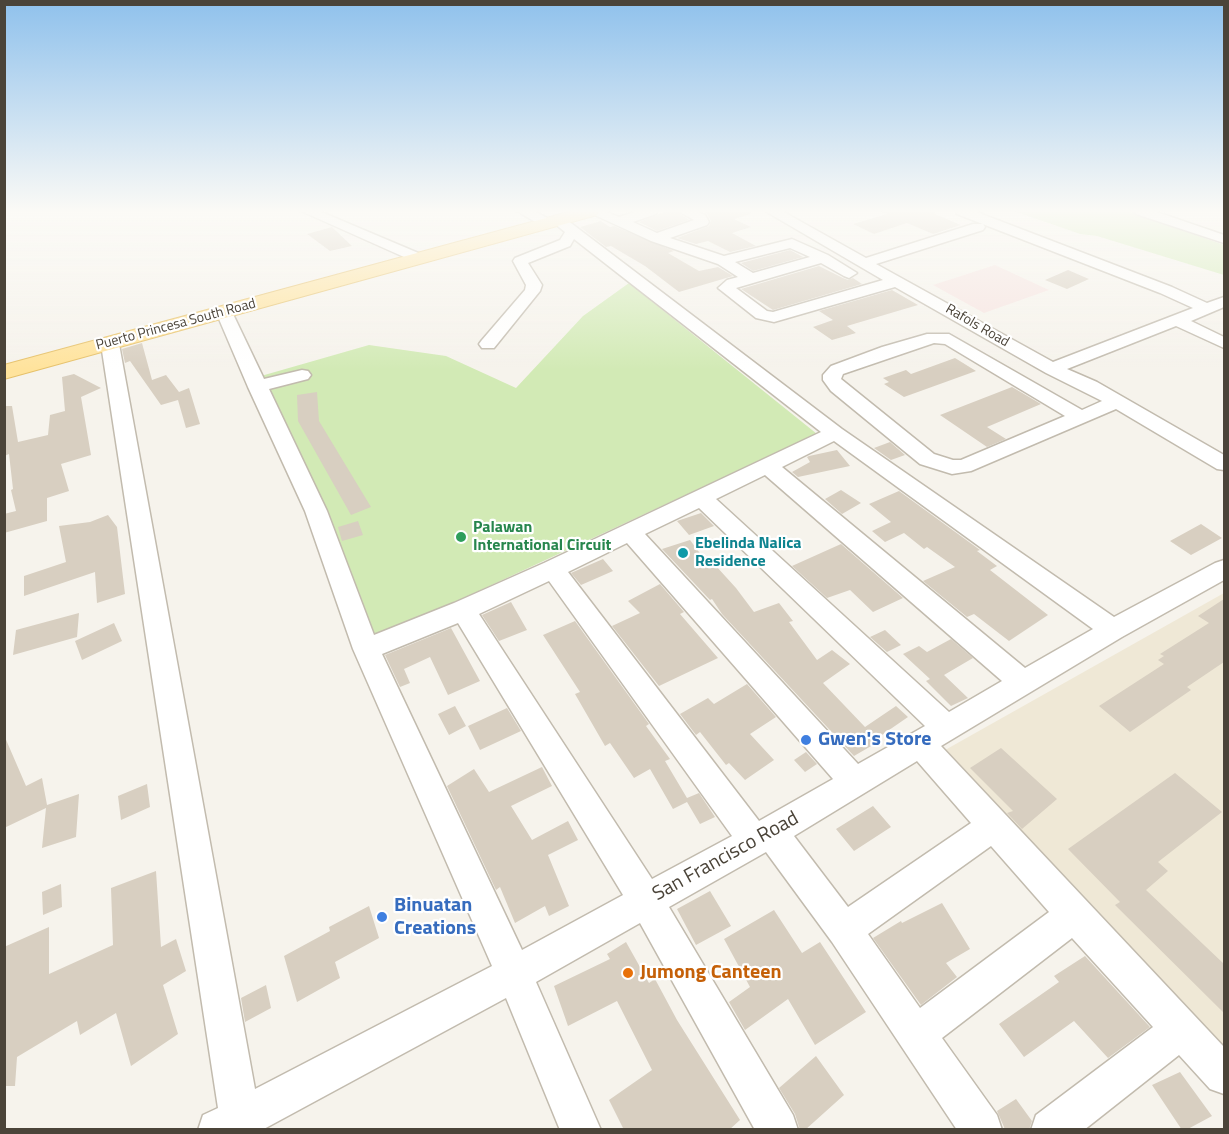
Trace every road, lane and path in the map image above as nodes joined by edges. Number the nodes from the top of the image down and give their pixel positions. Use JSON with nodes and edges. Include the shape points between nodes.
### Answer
{"nodes":[{"id":1,"x":397,"y":264,"type":"edge"},
{"id":2,"x":522,"y":264,"type":"edge"},
{"id":3,"x":611,"y":264,"type":"edge"},
{"id":4,"x":728,"y":264,"type":"edge"},
{"id":5,"x":802,"y":264,"type":"edge"},
{"id":6,"x":833,"y":264,"type":"edge"},
{"id":7,"x":873,"y":264,"type":"edge"},
{"id":8,"x":874,"y":264,"type":"edge"},
{"id":9,"x":1104,"y":264,"type":"edge"},
{"id":10,"x":751,"y":278,"type":"junction"},
{"id":11,"x":897,"y":281,"type":"junction"},
{"id":12,"x":875,"y":288,"type":"junction"},
{"id":13,"x":1224,"y":302,"type":"edge"},
{"id":14,"x":1207,"y":309,"type":"junction"},
{"id":15,"x":224,"y":312,"type":"junction"},
{"id":16,"x":1224,"y":316,"type":"edge"},
{"id":17,"x":1176,"y":320,"type":"junction"},
{"id":18,"x":1194,"y":329,"type":"junction"},
{"id":19,"x":1224,"y":343,"type":"edge"},
{"id":20,"x":110,"y":344,"type":"junction"},
{"id":21,"x":488,"y":344,"type":"dead end"},
{"id":22,"x":4,"y":372,"type":"edge"},
{"id":23,"x":302,"y":375,"type":"dead end"},
{"id":24,"x":1071,"y":375,"type":"junction"},
{"id":25,"x":257,"y":387,"type":"junction"},
{"id":26,"x":1117,"y":402,"type":"junction"},
{"id":27,"x":1080,"y":417,"type":"junction"},
{"id":28,"x":835,"y":432,"type":"junction"},
{"id":29,"x":1224,"y":464,"type":"edge"},
{"id":30,"x":768,"y":466,"type":"junction"},
{"id":31,"x":702,"y":497,"type":"junction"},
{"id":32,"x":631,"y":533,"type":"junction"},
{"id":33,"x":553,"y":569,"type":"junction"},
{"id":34,"x":1224,"y":569,"type":"edge"},
{"id":35,"x":463,"y":610,"type":"junction"},
{"id":36,"x":1113,"y":630,"type":"junction"},
{"id":37,"x":366,"y":649,"type":"junction"},
{"id":38,"x":1023,"y":683,"type":"junction"},
{"id":39,"x":934,"y":737,"type":"junction"},
{"id":40,"x":856,"y":783,"type":"junction"},
{"id":41,"x":993,"y":826,"type":"junction"},
{"id":42,"x":763,"y":837,"type":"junction"},
{"id":43,"x":647,"y":902,"type":"junction"},
{"id":44,"x":1074,"y":915,"type":"junction"},
{"id":45,"x":843,"y":930,"type":"junction"},
{"id":46,"x":514,"y":974,"type":"junction"},
{"id":47,"x":1182,"y":1029,"type":"junction"},
{"id":48,"x":916,"y":1034,"type":"junction"},
{"id":49,"x":1224,"y":1075,"type":"edge"},
{"id":50,"x":233,"y":1126,"type":"edge"},
{"id":51,"x":581,"y":1130,"type":"edge"},
{"id":52,"x":778,"y":1130,"type":"edge"},
{"id":53,"x":982,"y":1130,"type":"edge"},
{"id":54,"x":1051,"y":1130,"type":"edge"}],
"edges":[{"from":1,"to":15,"type":"main road","name":"Puerto Princesa South Road"},
{"from":2,"to":21,"type":"street","via":[[534,285],[532,291]]},
{"from":3,"to":28,"type":"street"},
{"from":4,"to":10,"type":"street"},
{"from":5,"to":10,"type":"street"},
{"from":6,"to":12,"type":"street"},
{"from":7,"to":11,"type":"street","name":"Rafols Road"},
{"from":8,"to":24,"type":"street","name":"Rafols Road"},
{"from":9,"to":14,"type":"street"},
{"from":10,"to":12,"type":"street","via":[[726,288],[762,315],[774,317]]},
{"from":11,"to":12,"type":"street"},
{"from":11,"to":24,"type":"street","name":"Rafols Road"},
{"from":13,"to":14,"type":"street"},
{"from":14,"to":17,"type":"street"},
{"from":15,"to":20,"type":"main road","name":"Puerto Princesa South Road"},
{"from":15,"to":25,"type":"street"},
{"from":16,"to":18,"type":"street"},
{"from":17,"to":18,"type":"street"},
{"from":17,"to":24,"type":"street"},
{"from":18,"to":19,"type":"street"},
{"from":18,"to":24,"type":"street"},
{"from":20,"to":22,"type":"main road","name":"Puerto Princesa South Road"},
{"from":20,"to":50,"type":"street"},
{"from":23,"to":25,"type":"street"},
{"from":24,"to":26,"type":"street","name":"Rafols Road"},
{"from":25,"to":37,"type":"street","via":[[316,511]]},
{"from":26,"to":27,"type":"street"},
{"from":26,"to":29,"type":"street","name":"Rafols Road"},
{"from":27,"to":27,"type":"street","via":[[964,466],[952,467],[927,459],[838,387],[832,375],[888,351],[933,338],[949,339]]},
{"from":28,"to":30,"type":"street"},
{"from":28,"to":36,"type":"street"},
{"from":30,"to":31,"type":"street"},
{"from":30,"to":38,"type":"street"},
{"from":31,"to":32,"type":"street"},
{"from":31,"to":39,"type":"street"},
{"from":32,"to":33,"type":"street"},
{"from":32,"to":40,"type":"street"},
{"from":33,"to":35,"type":"street"},
{"from":33,"to":42,"type":"street"},
{"from":34,"to":36,"type":"street","name":"San Francisco Road"},
{"from":35,"to":37,"type":"street"},
{"from":35,"to":43,"type":"street"},
{"from":36,"to":38,"type":"street","name":"San Francisco Road"},
{"from":37,"to":46,"type":"street"},
{"from":38,"to":39,"type":"street","name":"San Francisco Road"},
{"from":39,"to":40,"type":"street","name":"San Francisco Road"},
{"from":39,"to":41,"type":"street"},
{"from":40,"to":42,"type":"street","name":"San Francisco Road"},
{"from":41,"to":44,"type":"street"},
{"from":41,"to":45,"type":"street"},
{"from":42,"to":43,"type":"street","name":"San Francisco Road"},
{"from":42,"to":45,"type":"street"},
{"from":43,"to":46,"type":"street","name":"San Francisco Road"},
{"from":43,"to":52,"type":"street"},
{"from":44,"to":47,"type":"street"},
{"from":44,"to":48,"type":"street"},
{"from":45,"to":48,"type":"street"},
{"from":46,"to":50,"type":"street","name":"San Francisco Road"},
{"from":46,"to":51,"type":"street"},
{"from":47,"to":49,"type":"street"},
{"from":47,"to":54,"type":"street"},
{"from":48,"to":53,"type":"street"}]}
